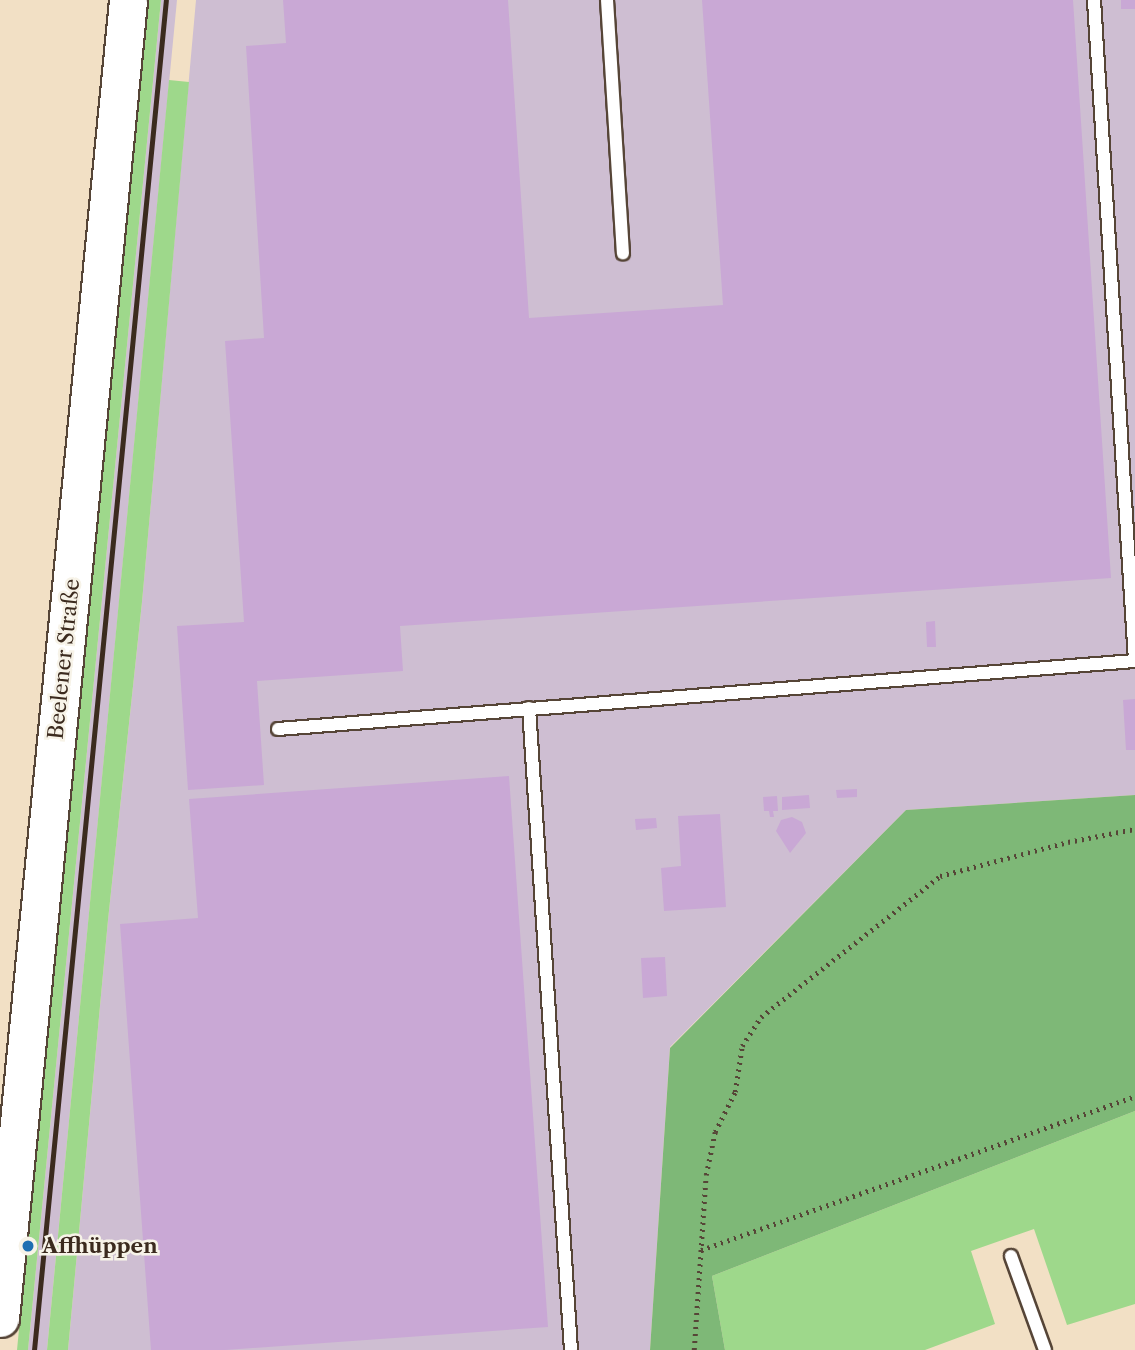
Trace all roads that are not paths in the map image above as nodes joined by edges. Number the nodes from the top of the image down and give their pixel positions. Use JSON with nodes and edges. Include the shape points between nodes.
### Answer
{"nodes":[{"id":1,"x":128,"y":0,"type":"edge"},
{"id":2,"x":607,"y":0,"type":"edge"},
{"id":3,"x":1094,"y":0,"type":"edge"},
{"id":4,"x":623,"y":253,"type":"dead end"},
{"id":5,"x":1135,"y":661,"type":"edge"},
{"id":6,"x":529,"y":708,"type":"junction"},
{"id":7,"x":278,"y":729,"type":"dead end"},
{"id":8,"x":1012,"y":1256,"type":"dead end"},
{"id":9,"x":0,"y":1318,"type":"edge"},
{"id":10,"x":571,"y":1350,"type":"edge"},
{"id":11,"x":1045,"y":1350,"type":"edge"}],
"edges":[{"from":1,"to":9,"type":"main road","name":"Beelener Straße"},
{"from":2,"to":4,"type":"lane"},
{"from":3,"to":5,"type":"lane"},
{"from":5,"to":6,"type":"lane"},
{"from":6,"to":7,"type":"lane"},
{"from":6,"to":10,"type":"lane"},
{"from":8,"to":11,"type":"lane"}]}
